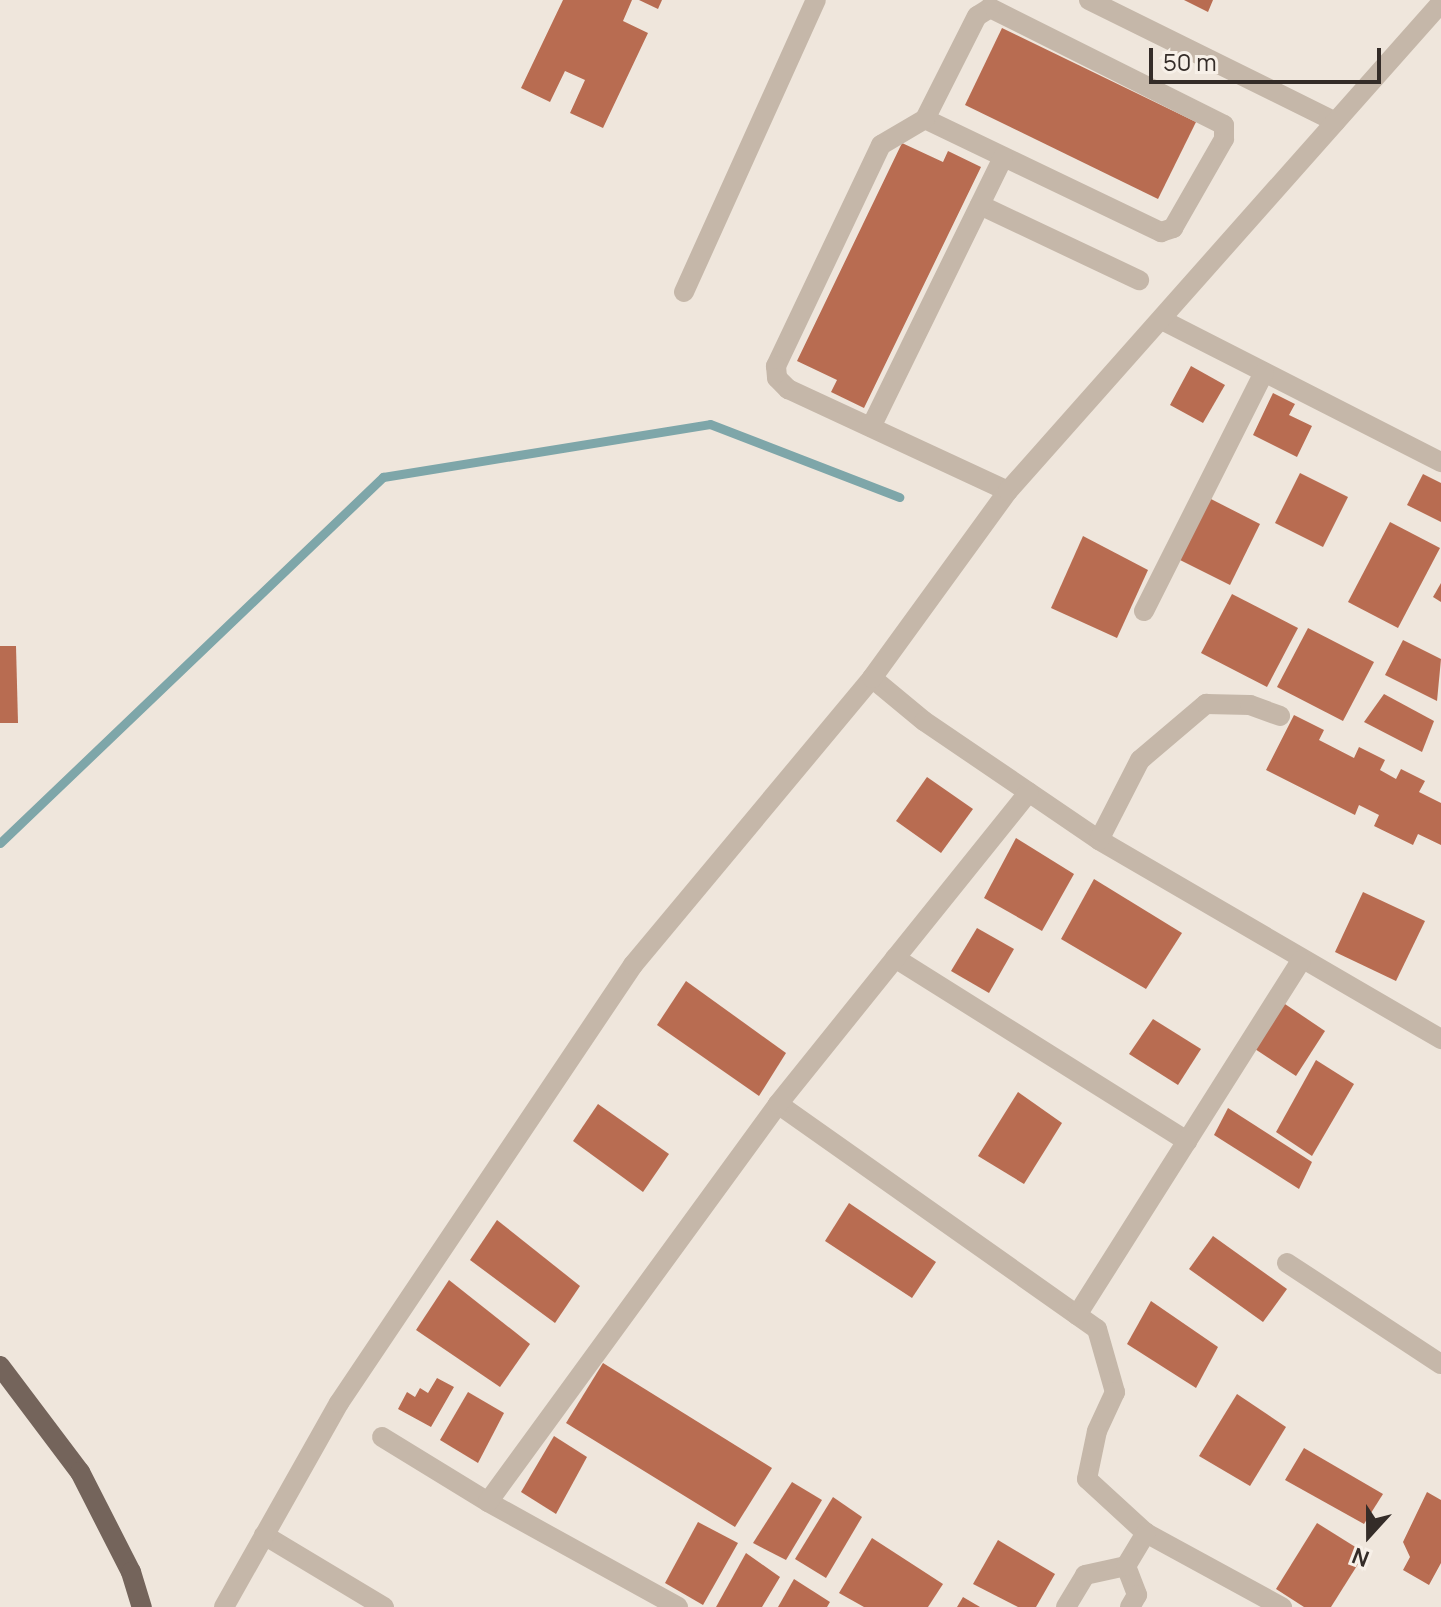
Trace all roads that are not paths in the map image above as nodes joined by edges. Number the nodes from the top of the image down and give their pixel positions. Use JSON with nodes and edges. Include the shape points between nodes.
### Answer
{"nodes":[{"id":1,"x":816,"y":0,"type":"edge"},
{"id":2,"x":1089,"y":0,"type":"edge"},
{"id":3,"x":1441,"y":3,"type":"edge"},
{"id":4,"x":925,"y":119,"type":"junction"},
{"id":5,"x":1336,"y":122,"type":"junction"},
{"id":6,"x":1003,"y":158,"type":"junction"},
{"id":7,"x":980,"y":205,"type":"junction"},
{"id":8,"x":1139,"y":280,"type":"dead end"},
{"id":9,"x":684,"y":292,"type":"dead end"},
{"id":10,"x":1164,"y":321,"type":"junction"},
{"id":11,"x":1264,"y":372,"type":"junction"},
{"id":12,"x":871,"y":427,"type":"junction"},
{"id":13,"x":1441,"y":462,"type":"edge"},
{"id":14,"x":1008,"y":491,"type":"junction"},
{"id":15,"x":1144,"y":611,"type":"dead end"},
{"id":16,"x":872,"y":678,"type":"junction"},
{"id":17,"x":1280,"y":716,"type":"dead end"},
{"id":18,"x":1029,"y":792,"type":"junction"},
{"id":19,"x":1099,"y":840,"type":"junction"},
{"id":20,"x":895,"y":958,"type":"junction"},
{"id":21,"x":1301,"y":961,"type":"junction"},
{"id":22,"x":1441,"y":1039,"type":"edge"},
{"id":23,"x":778,"y":1104,"type":"junction"},
{"id":24,"x":1187,"y":1141,"type":"junction"},
{"id":25,"x":1287,"y":1263,"type":"dead end"},
{"id":26,"x":1077,"y":1315,"type":"junction"},
{"id":27,"x":1441,"y":1364,"type":"edge"},
{"id":28,"x":0,"y":1366,"type":"edge"},
{"id":29,"x":382,"y":1437,"type":"dead end"},
{"id":30,"x":488,"y":1502,"type":"junction"},
{"id":31,"x":1146,"y":1533,"type":"junction"},
{"id":32,"x":264,"y":1535,"type":"junction"},
{"id":33,"x":1126,"y":1566,"type":"junction"},
{"id":34,"x":142,"y":1607,"type":"edge"},
{"id":35,"x":224,"y":1607,"type":"edge"},
{"id":36,"x":384,"y":1607,"type":"edge"},
{"id":37,"x":678,"y":1607,"type":"edge"},
{"id":38,"x":1066,"y":1607,"type":"edge"},
{"id":39,"x":1130,"y":1607,"type":"edge"},
{"id":40,"x":1282,"y":1607,"type":"edge"}],
"edges":[{"from":1,"to":9,"type":"street"},
{"from":2,"to":5,"type":"street"},
{"from":3,"to":5,"type":"street"},
{"from":4,"to":6,"type":"street"},
{"from":4,"to":6,"type":"street","via":[[977,16],[990,8],[1221,120],[1225,132],[1168,232]]},
{"from":4,"to":12,"type":"street","via":[[881,145],[776,366],[777,378],[788,389]]},
{"from":5,"to":10,"type":"street","via":[[1270,191]]},
{"from":6,"to":7,"type":"street"},
{"from":7,"to":8,"type":"street"},
{"from":7,"to":12,"type":"street"},
{"from":10,"to":11,"type":"street"},
{"from":10,"to":14,"type":"street"},
{"from":11,"to":13,"type":"street"},
{"from":11,"to":15,"type":"street"},
{"from":12,"to":14,"type":"street"},
{"from":14,"to":16,"type":"street"},
{"from":16,"to":18,"type":"street","via":[[924,721]]},
{"from":16,"to":32,"type":"street","via":[[633,965],[339,1403]]},
{"from":17,"to":19,"type":"street","via":[[1250,705],[1206,704],[1140,760]]},
{"from":18,"to":19,"type":"street"},
{"from":18,"to":20,"type":"street"},
{"from":19,"to":21,"type":"street"},
{"from":20,"to":23,"type":"street"},
{"from":20,"to":24,"type":"street"},
{"from":21,"to":22,"type":"street"},
{"from":21,"to":24,"type":"street"},
{"from":23,"to":26,"type":"street"},
{"from":23,"to":30,"type":"street"},
{"from":24,"to":26,"type":"street"},
{"from":25,"to":27,"type":"street"},
{"from":26,"to":31,"type":"street","via":[[1097,1329],[1115,1392],[1097,1431],[1087,1479]]},
{"from":28,"to":34,"type":"main road","via":[[80,1472],[115,1537]]},
{"from":29,"to":30,"type":"street"},
{"from":30,"to":37,"type":"street"},
{"from":31,"to":33,"type":"street"},
{"from":31,"to":40,"type":"street"},
{"from":32,"to":35,"type":"street"},
{"from":32,"to":36,"type":"street"},
{"from":33,"to":38,"type":"street","via":[[1085,1575]]},
{"from":33,"to":39,"type":"street","via":[[1137,1595]]}]}
